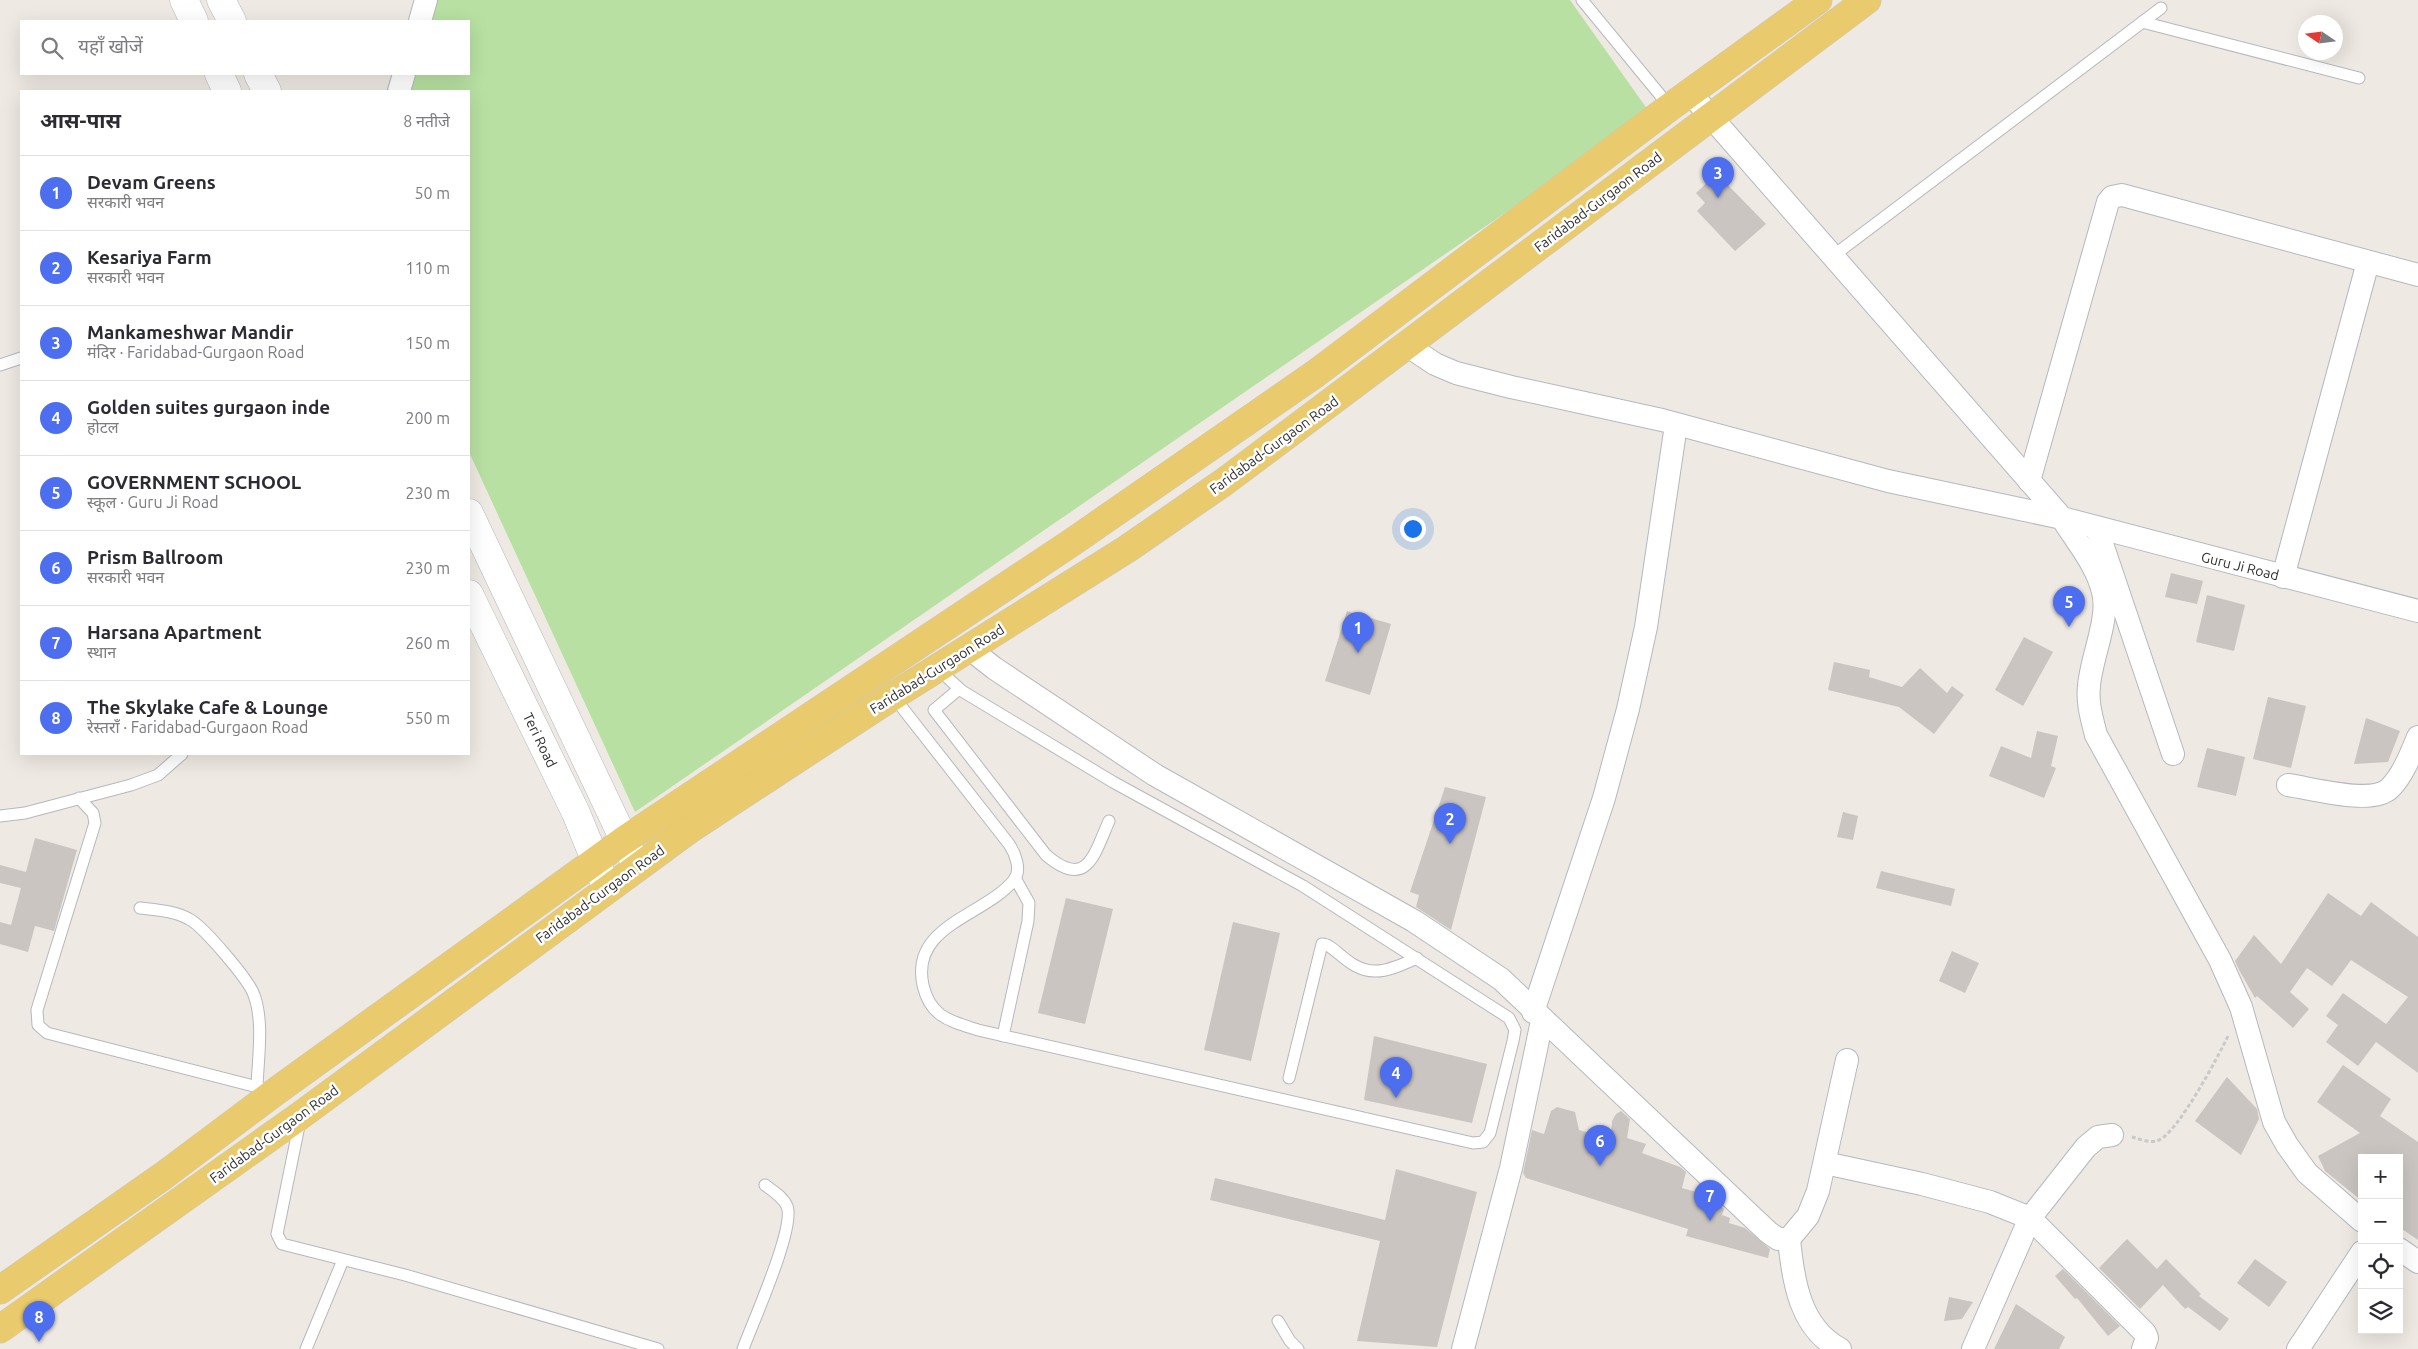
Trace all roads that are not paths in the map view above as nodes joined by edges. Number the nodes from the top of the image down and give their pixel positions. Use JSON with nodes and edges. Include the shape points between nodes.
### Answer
{"nodes":[{"id":1,"x":184,"y":0,"type":"edge"},
{"id":2,"x":221,"y":0,"type":"edge"},
{"id":3,"x":426,"y":0,"type":"edge"},
{"id":4,"x":1582,"y":0,"type":"edge"},
{"id":5,"x":1818,"y":0,"type":"edge"},
{"id":6,"x":1867,"y":0,"type":"edge"},
{"id":7,"x":2161,"y":8,"type":"dead end"},
{"id":8,"x":194,"y":20,"type":"edge"},
{"id":9,"x":231,"y":20,"type":"edge"},
{"id":10,"x":420,"y":20,"type":"edge"},
{"id":11,"x":2142,"y":22,"type":"junction"},
{"id":12,"x":259,"y":75,"type":"edge"},
{"id":13,"x":404,"y":75,"type":"edge"},
{"id":14,"x":2359,"y":78,"type":"dead end"},
{"id":15,"x":266,"y":90,"type":"edge"},
{"id":16,"x":399,"y":90,"type":"edge"},
{"id":17,"x":1681,"y":100,"type":"junction"},
{"id":18,"x":1712,"y":116,"type":"junction"},
{"id":19,"x":1833,"y":256,"type":"junction"},
{"id":20,"x":2368,"y":262,"type":"junction"},
{"id":21,"x":2418,"y":275,"type":"edge"},
{"id":22,"x":1408,"y":346,"type":"junction"},
{"id":23,"x":20,"y":358,"type":"edge"},
{"id":24,"x":0,"y":365,"type":"edge"},
{"id":25,"x":1676,"y":424,"type":"junction"},
{"id":26,"x":2029,"y":482,"type":"junction"},
{"id":27,"x":470,"y":515,"type":"edge"},
{"id":28,"x":2062,"y":518,"type":"junction"},
{"id":29,"x":2097,"y":529,"type":"junction"},
{"id":30,"x":2283,"y":577,"type":"junction"},
{"id":31,"x":470,"y":596,"type":"edge"},
{"id":32,"x":2418,"y":611,"type":"edge"},
{"id":33,"x":970,"y":649,"type":"junction"},
{"id":34,"x":938,"y":669,"type":"junction"},
{"id":35,"x":959,"y":688,"type":"junction"},
{"id":36,"x":893,"y":696,"type":"junction"},
{"id":37,"x":2418,"y":737,"type":"edge"},
{"id":38,"x":2173,"y":754,"type":"dead end"},
{"id":39,"x":181,"y":755,"type":"edge"},
{"id":40,"x":2288,"y":785,"type":"dead end"},
{"id":41,"x":79,"y":798,"type":"junction"},
{"id":42,"x":0,"y":816,"type":"edge"},
{"id":43,"x":1109,"y":821,"type":"dead end"},
{"id":44,"x":623,"y":841,"type":"junction"},
{"id":45,"x":597,"y":861,"type":"junction"},
{"id":46,"x":637,"y":867,"type":"junction"},
{"id":47,"x":1015,"y":878,"type":"junction"},
{"id":48,"x":607,"y":889,"type":"junction"},
{"id":49,"x":140,"y":908,"type":"dead end"},
{"id":50,"x":1417,"y":958,"type":"junction"},
{"id":51,"x":1538,"y":1016,"type":"junction"},
{"id":52,"x":1003,"y":1036,"type":"junction"},
{"id":53,"x":1847,"y":1060,"type":"dead end"},
{"id":54,"x":1289,"y":1078,"type":"dead end"},
{"id":55,"x":266,"y":1089,"type":"junction"},
{"id":56,"x":301,"y":1115,"type":"junction"},
{"id":57,"x":2112,"y":1135,"type":"road end"},
{"id":58,"x":1824,"y":1163,"type":"junction"},
{"id":59,"x":765,"y":1185,"type":"dead end"},
{"id":60,"x":2030,"y":1218,"type":"junction"},
{"id":61,"x":2358,"y":1218,"type":"edge"},
{"id":62,"x":1788,"y":1239,"type":"junction"},
{"id":63,"x":2403,"y":1252,"type":"edge"},
{"id":64,"x":2358,"y":1258,"type":"edge"},
{"id":65,"x":343,"y":1260,"type":"junction"},
{"id":66,"x":2418,"y":1262,"type":"edge"},
{"id":67,"x":0,"y":1290,"type":"edge"},
{"id":68,"x":1278,"y":1321,"type":"dead end"},
{"id":69,"x":0,"y":1329,"type":"edge"},
{"id":70,"x":306,"y":1349,"type":"edge"},
{"id":71,"x":658,"y":1349,"type":"edge"},
{"id":72,"x":743,"y":1349,"type":"edge"},
{"id":73,"x":1298,"y":1349,"type":"edge"},
{"id":74,"x":1463,"y":1349,"type":"edge"},
{"id":75,"x":1840,"y":1349,"type":"edge"},
{"id":76,"x":1973,"y":1349,"type":"edge"},
{"id":77,"x":2142,"y":1349,"type":"edge"},
{"id":78,"x":2298,"y":1349,"type":"edge"}],
"edges":[{"from":1,"to":8,"type":"street"},
{"from":2,"to":9,"type":"street"},
{"from":3,"to":10,"type":"street"},
{"from":4,"to":17,"type":"lane"},
{"from":5,"to":17,"type":"main road","name":"Faridabad-Gurgaon Road"},
{"from":6,"to":18,"type":"main road","name":"Faridabad-Gurgaon Road"},
{"from":7,"to":11,"type":"lane"},
{"from":11,"to":14,"type":"lane"},
{"from":11,"to":19,"type":"lane"},
{"from":12,"to":15,"type":"street"},
{"from":13,"to":16,"type":"street"},
{"from":17,"to":18,"type":"street"},
{"from":17,"to":44,"type":"main road","name":"Faridabad-Gurgaon Road","via":[[1315,374],[1194,459]]},
{"from":18,"to":19,"type":"street"},
{"from":18,"to":22,"type":"main road","name":"Faridabad-Gurgaon Road"},
{"from":19,"to":26,"type":"street"},
{"from":20,"to":21,"type":"street"},
{"from":20,"to":26,"type":"street","via":[[2122,195],[2112,196]]},
{"from":20,"to":30,"type":"street"},
{"from":22,"to":25,"type":"street","name":"Guru Ji Road","via":[[1456,373]]},
{"from":22,"to":33,"type":"main road","name":"Faridabad-Gurgaon Road","via":[[1224,482]]},
{"from":23,"to":24,"type":"lane"},
{"from":25,"to":28,"type":"street","name":"Guru Ji Road","via":[[1888,481]]},
{"from":25,"to":51,"type":"street","via":[[1646,627],[1628,709]]},
{"from":26,"to":28,"type":"street"},
{"from":27,"to":44,"type":"street"},
{"from":28,"to":29,"type":"street","name":"Guru Ji Road"},
{"from":28,"to":61,"type":"street","via":[[2097,575],[2104,594],[2103,617],[2088,686],[2089,709],[2096,735],[2220,960],[2241,1007],[2274,1122],[2307,1173]]},
{"from":29,"to":30,"type":"street","name":"Guru Ji Road"},
{"from":29,"to":38,"type":"street"},
{"from":30,"to":32,"type":"street","name":"Guru Ji Road"},
{"from":31,"to":45,"type":"street","name":"Teri Road"},
{"from":33,"to":34,"type":"main road","name":"Faridabad-Gurgaon Road"},
{"from":33,"to":51,"type":"street","via":[[1155,775],[1414,921],[1501,979]]},
{"from":34,"to":35,"type":"lane"},
{"from":34,"to":36,"type":"main road","name":"Faridabad-Gurgaon Road"},
{"from":35,"to":43,"type":"lane","via":[[934,710],[1046,855],[1070,871],[1082,870],[1091,863]]},
{"from":35,"to":50,"type":"lane","via":[[1114,782],[1303,886]]},
{"from":36,"to":46,"type":"main road","name":"Faridabad-Gurgaon Road","via":[[745,791]]},
{"from":36,"to":47,"type":"lane","via":[[1012,849],[1018,864]]},
{"from":37,"to":40,"type":"street","via":[[2398,778],[2389,790],[2379,796],[2363,797]]},
{"from":39,"to":41,"type":"lane","via":[[158,775]]},
{"from":41,"to":42,"type":"lane","via":[[25,813]]},
{"from":41,"to":55,"type":"lane","via":[[93,813],[94,823],[37,1010],[38,1025],[48,1033]]},
{"from":44,"to":45,"type":"main road","name":"Faridabad-Gurgaon Road"},
{"from":44,"to":46,"type":"street"},
{"from":45,"to":48,"type":"street","name":"Teri Road"},
{"from":45,"to":55,"type":"main road","name":"Faridabad-Gurgaon Road"},
{"from":46,"to":48,"type":"main road","name":"Faridabad-Gurgaon Road"},
{"from":47,"to":52,"type":"lane","via":[[1029,903],[1028,921]]},
{"from":47,"to":52,"type":"lane","via":[[997,895],[936,935],[927,947],[922,978],[926,997],[933,1009],[950,1021]]},
{"from":48,"to":56,"type":"main road","name":"Faridabad-Gurgaon Road"},
{"from":49,"to":55,"type":"lane","via":[[177,913],[191,919],[245,980],[254,994]]},
{"from":50,"to":52,"type":"lane","via":[[1510,1018],[1515,1030],[1490,1133],[1483,1142],[1473,1143]]},
{"from":50,"to":54,"type":"lane","via":[[1377,971],[1362,970],[1330,946],[1322,944]]},
{"from":51,"to":62,"type":"street","via":[[1768,1232],[1778,1239]]},
{"from":51,"to":74,"type":"street","via":[[1511,1168]]},
{"from":53,"to":58,"type":"street"},
{"from":55,"to":67,"type":"main road","name":"Faridabad-Gurgaon Road","via":[[155,1182]]},
{"from":56,"to":65,"type":"lane","via":[[278,1240],[282,1244]]},
{"from":56,"to":69,"type":"main road","name":"Faridabad-Gurgaon Road"},
{"from":57,"to":60,"type":"street","via":[[2098,1137],[2086,1147]]},
{"from":58,"to":60,"type":"street","via":[[1990,1202]]},
{"from":58,"to":62,"type":"street","via":[[1808,1216]]},
{"from":59,"to":72,"type":"lane","via":[[781,1197],[788,1207],[788,1217],[776,1264]]},
{"from":60,"to":76,"type":"street"},
{"from":60,"to":77,"type":"street","via":[[2145,1333],[2147,1338]]},
{"from":62,"to":75,"type":"street","via":[[1792,1272],[1806,1315],[1815,1330]]},
{"from":63,"to":66,"type":"street"},
{"from":64,"to":78,"type":"street"},
{"from":65,"to":70,"type":"lane"},
{"from":65,"to":71,"type":"lane"},
{"from":68,"to":73,"type":"lane"}]}
